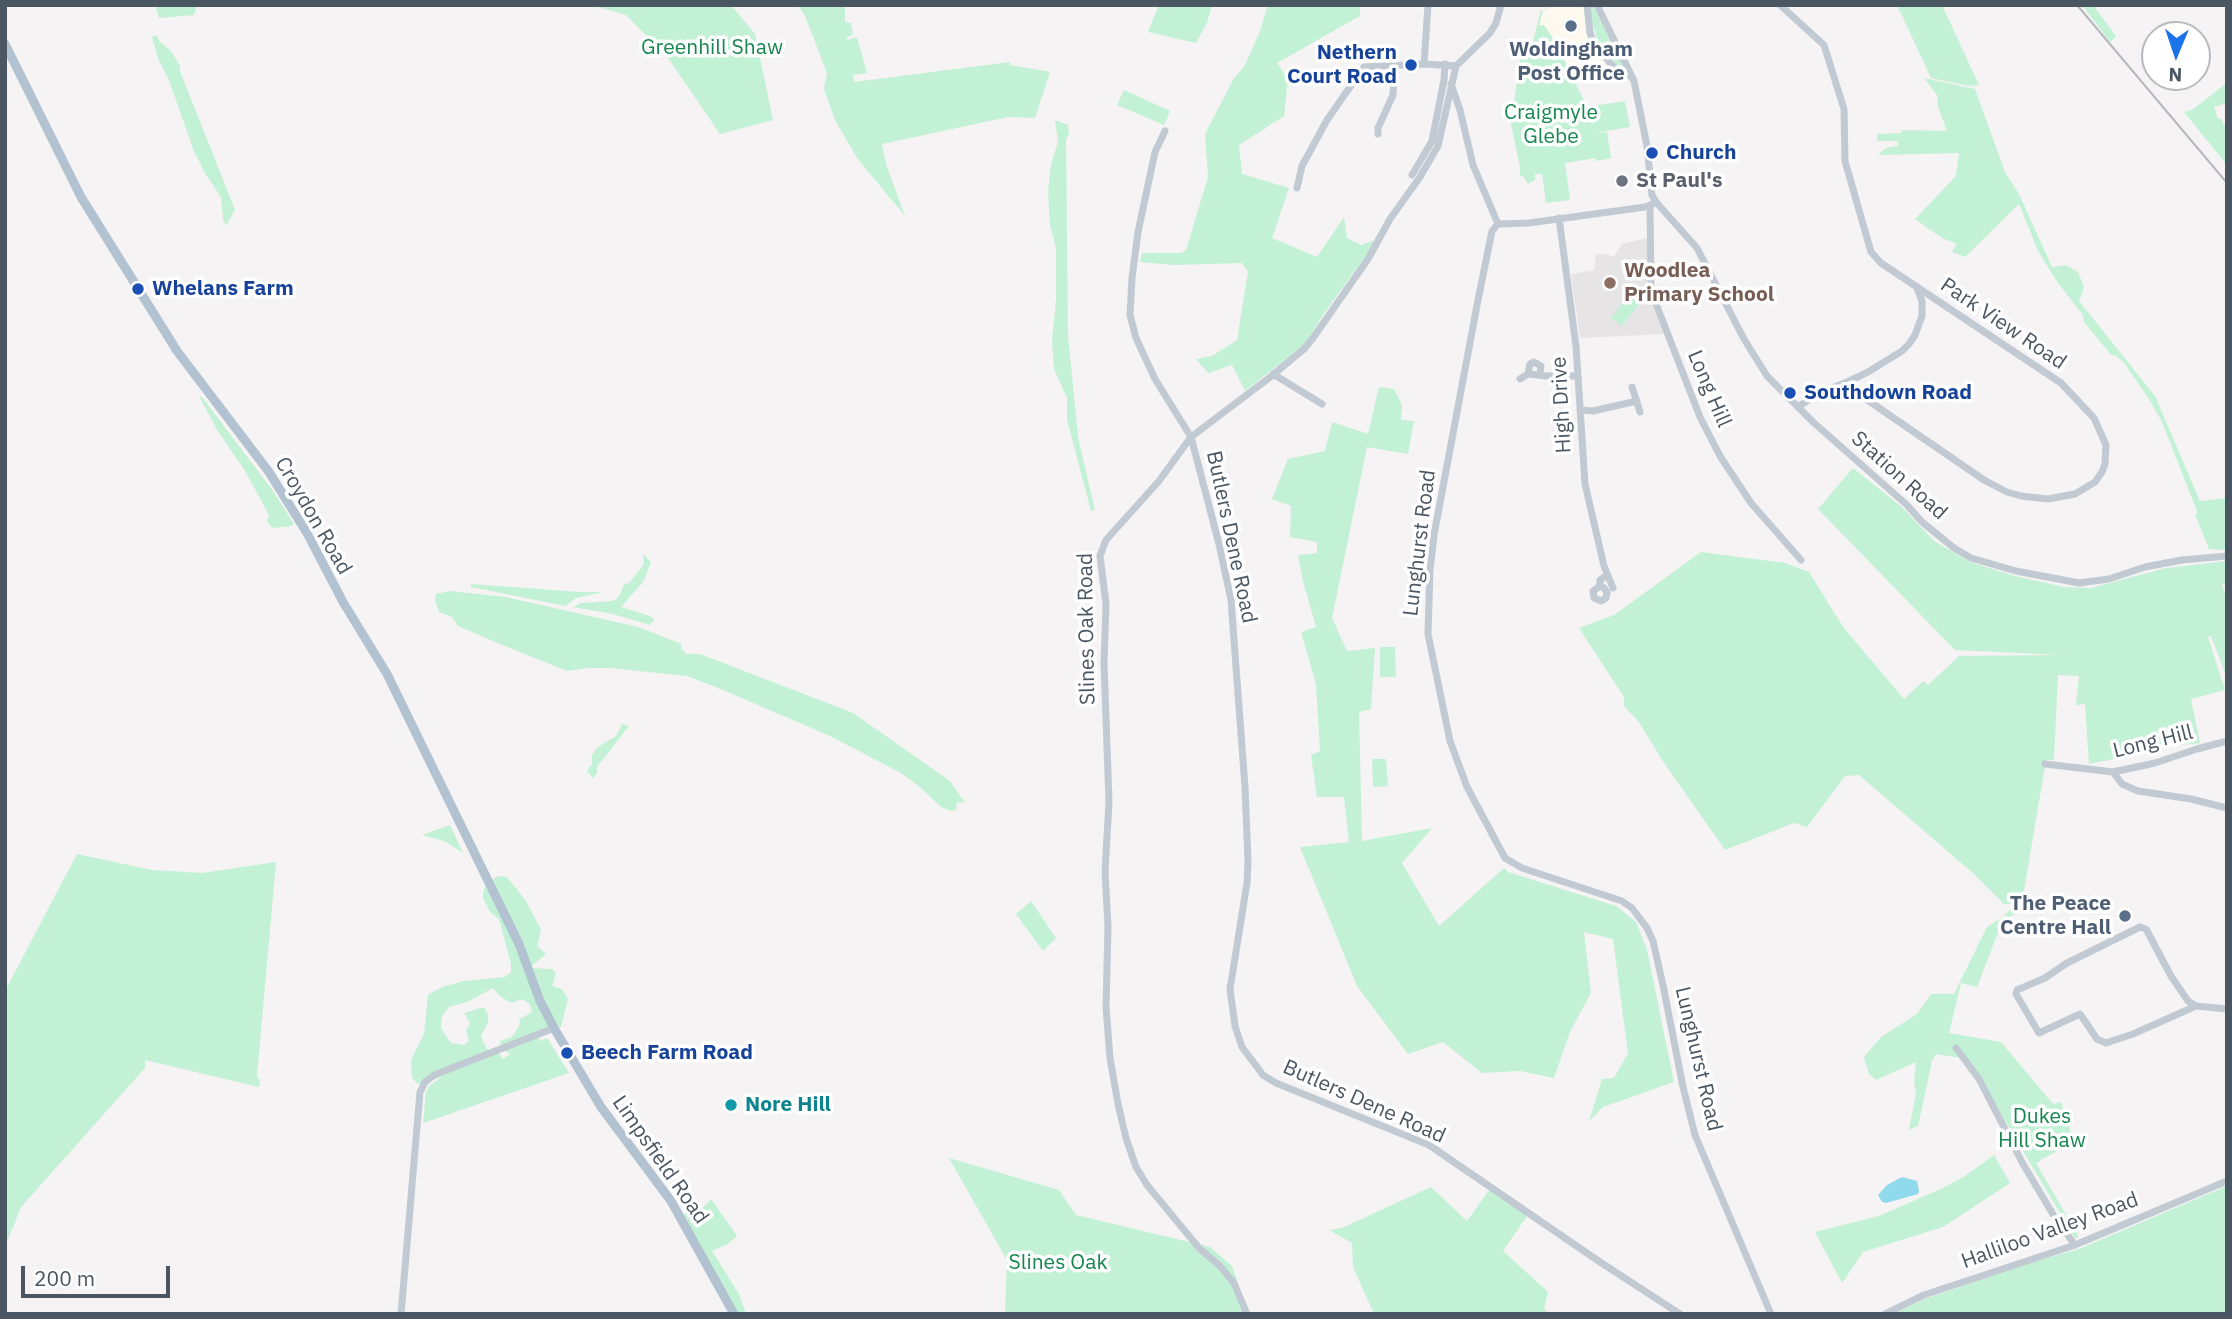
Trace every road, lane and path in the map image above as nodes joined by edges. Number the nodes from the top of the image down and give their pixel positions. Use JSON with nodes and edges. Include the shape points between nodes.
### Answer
{"nodes":[{"id":1,"x":1428,"y":5,"type":"edge"},
{"id":2,"x":1501,"y":5,"type":"edge"},
{"id":3,"x":1587,"y":5,"type":"edge"},
{"id":4,"x":1597,"y":5,"type":"edge"},
{"id":5,"x":1780,"y":5,"type":"edge"},
{"id":6,"x":5,"y":44,"type":"edge"},
{"id":7,"x":1424,"y":64,"type":"junction"},
{"id":8,"x":1445,"y":64,"type":"junction"},
{"id":9,"x":1395,"y":65,"type":"junction"},
{"id":10,"x":1456,"y":66,"type":"junction"},
{"id":11,"x":1632,"y":77,"type":"junction"},
{"id":12,"x":1451,"y":82,"type":"junction"},
{"id":13,"x":1165,"y":131,"type":"dead end"},
{"id":14,"x":1378,"y":134,"type":"dead end"},
{"id":15,"x":1412,"y":176,"type":"dead end"},
{"id":16,"x":1297,"y":188,"type":"dead end"},
{"id":17,"x":1653,"y":203,"type":"junction"},
{"id":18,"x":1559,"y":218,"type":"junction"},
{"id":19,"x":1498,"y":224,"type":"junction"},
{"id":20,"x":1917,"y":288,"type":"junction"},
{"id":21,"x":1273,"y":374,"type":"junction"},
{"id":22,"x":1528,"y":374,"type":"junction"},
{"id":23,"x":1540,"y":375,"type":"junction"},
{"id":24,"x":1578,"y":376,"type":"junction"},
{"id":25,"x":1520,"y":379,"type":"dead end"},
{"id":26,"x":1632,"y":387,"type":"dead end"},
{"id":27,"x":1820,"y":392,"type":"junction"},
{"id":28,"x":1637,"y":401,"type":"junction"},
{"id":29,"x":1322,"y":404,"type":"dead end"},
{"id":30,"x":1798,"y":407,"type":"junction"},
{"id":31,"x":1580,"y":410,"type":"junction"},
{"id":32,"x":1640,"y":412,"type":"dead end"},
{"id":33,"x":1191,"y":437,"type":"junction"},
{"id":34,"x":2227,"y":556,"type":"edge"},
{"id":35,"x":1801,"y":560,"type":"dead end"},
{"id":36,"x":1607,"y":575,"type":"junction"},
{"id":37,"x":1600,"y":586,"type":"dead end"},
{"id":38,"x":1613,"y":587,"type":"dead end"},
{"id":39,"x":2227,"y":741,"type":"edge"},
{"id":40,"x":2045,"y":764,"type":"dead end"},
{"id":41,"x":2113,"y":772,"type":"junction"},
{"id":42,"x":2227,"y":808,"type":"edge"},
{"id":43,"x":2196,"y":1006,"type":"junction"},
{"id":44,"x":2227,"y":1009,"type":"edge"},
{"id":45,"x":554,"y":1028,"type":"junction"},
{"id":46,"x":1956,"y":1048,"type":"dead end"},
{"id":47,"x":2227,"y":1181,"type":"edge"},
{"id":48,"x":2075,"y":1245,"type":"junction"},
{"id":49,"x":401,"y":1314,"type":"edge"},
{"id":50,"x":734,"y":1314,"type":"edge"},
{"id":51,"x":1247,"y":1314,"type":"edge"},
{"id":52,"x":1680,"y":1314,"type":"edge"},
{"id":53,"x":1772,"y":1314,"type":"edge"},
{"id":54,"x":1885,"y":1314,"type":"edge"}],
"edges":[{"from":1,"to":7,"type":"street"},
{"from":2,"to":10,"type":"street","name":"Slines Oak Road","via":[[1490,33]]},
{"from":3,"to":11,"type":"street","via":[[1594,42],[1611,64]]},
{"from":4,"to":11,"type":"street"},
{"from":5,"to":20,"type":"street","name":"Park View Road","via":[[1824,45],[1844,109],[1845,161],[1868,246],[1881,263]]},
{"from":6,"to":45,"type":"main road","name":"Croydon Road","via":[[81,197],[177,351],[288,500],[342,602],[387,674],[519,944]]},
{"from":7,"to":8,"type":"street"},
{"from":7,"to":9,"type":"street"},
{"from":8,"to":10,"type":"street"},
{"from":8,"to":15,"type":"street","via":[[1433,136]]},
{"from":9,"to":14,"type":"street","via":[[1394,95]]},
{"from":9,"to":16,"type":"street","via":[[1361,70],[1307,156]]},
{"from":10,"to":12,"type":"street","name":"Slines Oak Road"},
{"from":11,"to":17,"type":"street","via":[[1645,131]]},
{"from":12,"to":19,"type":"street","via":[[1473,165]]},
{"from":12,"to":21,"type":"street","name":"Slines Oak Road","via":[[1438,146],[1420,177],[1313,338]]},
{"from":13,"to":33,"type":"street","name":"Butlers Dene Road","via":[[1155,152],[1138,232],[1130,315],[1156,381]]},
{"from":17,"to":18,"type":"street"},
{"from":17,"to":30,"type":"street","name":"Station Road","via":[[1697,248],[1754,356]]},
{"from":17,"to":35,"type":"street","name":"Long Hill","via":[[1650,291],[1700,417],[1751,503]]},
{"from":18,"to":19,"type":"street"},
{"from":18,"to":24,"type":"street","name":"High Drive"},
{"from":19,"to":53,"type":"street","name":"Lunghurst Road","via":[[1492,232],[1478,300],[1430,570],[1427,635],[1450,741],[1467,787],[1505,858],[1522,868],[1622,901],[1647,928],[1695,1135]]},
{"from":20,"to":27,"type":"street","via":[[1922,316],[1909,344],[1868,372]]},
{"from":20,"to":27,"type":"street","name":"Park View Road","via":[[2055,378],[2094,418],[2106,455],[2095,482],[2075,494],[2048,499],[2007,492],[1863,397],[1845,391]]},
{"from":21,"to":29,"type":"street"},
{"from":21,"to":33,"type":"street","name":"Slines Oak Road"},
{"from":22,"to":23,"type":"street"},
{"from":22,"to":23,"type":"street","via":[[1536,362],[1541,366]]},
{"from":22,"to":25,"type":"street"},
{"from":23,"to":24,"type":"street"},
{"from":24,"to":31,"type":"street","name":"High Drive"},
{"from":26,"to":28,"type":"street"},
{"from":27,"to":30,"type":"street"},
{"from":28,"to":31,"type":"street"},
{"from":28,"to":32,"type":"street"},
{"from":30,"to":34,"type":"street","name":"Station Road","via":[[1922,522],[1972,558],[2016,571],[2089,583],[2182,559]]},
{"from":31,"to":36,"type":"street","name":"High Drive","via":[[1585,484]]},
{"from":33,"to":51,"type":"street","name":"Slines Oak Road","via":[[1106,540],[1100,556],[1107,604],[1107,1019],[1118,1104],[1136,1167],[1163,1206],[1234,1283]]},
{"from":33,"to":52,"type":"street","name":"Butlers Dene Road","via":[[1234,624],[1248,861],[1230,989],[1235,1026],[1248,1056],[1276,1083],[1429,1145]]},
{"from":36,"to":37,"type":"street"},
{"from":36,"to":38,"type":"street","name":"High Drive"},
{"from":39,"to":41,"type":"street","name":"Long Hill"},
{"from":40,"to":41,"type":"street","name":"Long Hill"},
{"from":41,"to":42,"type":"street","via":[[2138,791]]},
{"from":43,"to":43,"type":"street","via":[[2106,1044],[2097,1039],[2080,1014],[2039,1033],[2017,998],[2017,990],[2140,927],[2146,929],[2171,976]]},
{"from":43,"to":44,"type":"street"},
{"from":45,"to":49,"type":"street","via":[[425,1082]]},
{"from":45,"to":50,"type":"main road","name":"Limpsfield Road","via":[[601,1107],[671,1202]]},
{"from":46,"to":48,"type":"street","via":[[1979,1079],[2023,1164]]},
{"from":47,"to":48,"type":"street","name":"Halliloo Valley Road"},
{"from":48,"to":54,"type":"street","name":"Halliloo Valley Road","via":[[1924,1295]]}]}
